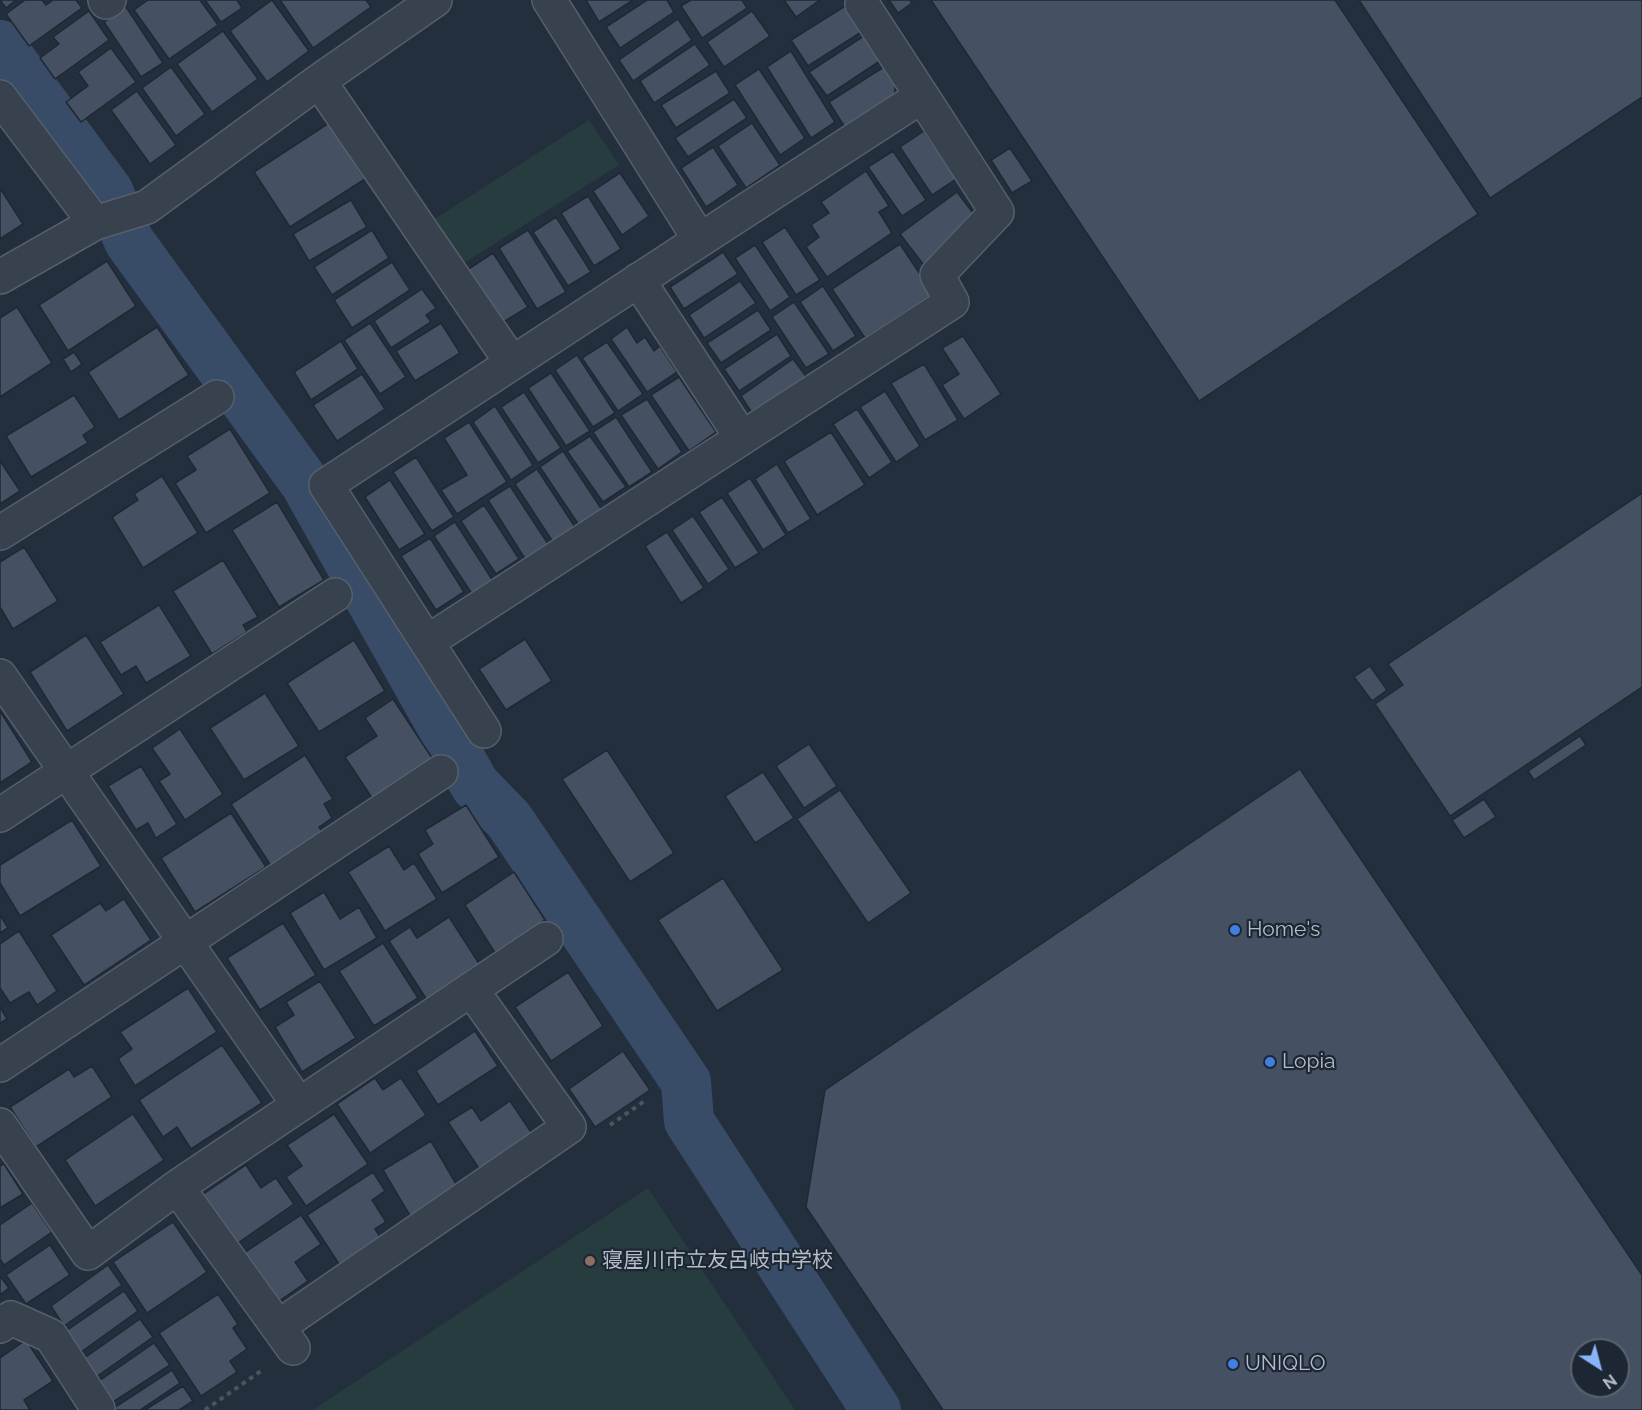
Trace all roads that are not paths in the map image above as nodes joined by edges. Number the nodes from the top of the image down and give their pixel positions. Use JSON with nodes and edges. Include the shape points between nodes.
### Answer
{"nodes":[{"id":1,"x":435,"y":0,"type":"edge"},
{"id":2,"x":549,"y":0,"type":"edge"},
{"id":3,"x":862,"y":4,"type":"dead end"},
{"id":4,"x":397,"y":11,"type":"edge"},
{"id":5,"x":320,"y":81,"type":"junction"},
{"id":6,"x":922,"y":96,"type":"junction"},
{"id":7,"x":0,"y":97,"type":"edge"},
{"id":8,"x":95,"y":222,"type":"junction"},
{"id":9,"x":700,"y":240,"type":"junction"},
{"id":10,"x":0,"y":277,"type":"edge"},
{"id":11,"x":638,"y":280,"type":"junction"},
{"id":12,"x":512,"y":363,"type":"junction"},
{"id":13,"x":217,"y":397,"type":"dead end"},
{"id":14,"x":742,"y":438,"type":"junction"},
{"id":15,"x":0,"y":533,"type":"edge"},
{"id":16,"x":335,"y":595,"type":"dead end"},
{"id":17,"x":427,"y":642,"type":"junction"},
{"id":18,"x":0,"y":676,"type":"edge"},
{"id":19,"x":484,"y":731,"type":"dead end"},
{"id":20,"x":66,"y":771,"type":"junction"},
{"id":21,"x":441,"y":772,"type":"dead end"},
{"id":22,"x":0,"y":815,"type":"edge"},
{"id":23,"x":546,"y":939,"type":"dead end"},
{"id":24,"x":185,"y":942,"type":"junction"},
{"id":25,"x":471,"y":989,"type":"junction"},
{"id":26,"x":0,"y":1065,"type":"edge"},
{"id":27,"x":299,"y":1105,"type":"junction"},
{"id":28,"x":0,"y":1125,"type":"edge"},
{"id":29,"x":177,"y":1187,"type":"junction"},
{"id":30,"x":0,"y":1326,"type":"edge"},
{"id":31,"x":98,"y":1409,"type":"edge"}],
"edges":[{"from":1,"to":4,"type":"street"},
{"from":2,"to":9,"type":"street"},
{"from":3,"to":6,"type":"street"},
{"from":4,"to":5,"type":"street"},
{"from":5,"to":8,"type":"street","via":[[147,207]]},
{"from":5,"to":12,"type":"street"},
{"from":6,"to":9,"type":"street"},
{"from":6,"to":14,"type":"street","via":[[997,212],[937,275],[952,302]]},
{"from":7,"to":8,"type":"street"},
{"from":8,"to":10,"type":"street"},
{"from":9,"to":11,"type":"street"},
{"from":11,"to":12,"type":"street"},
{"from":11,"to":14,"type":"street"},
{"from":12,"to":17,"type":"street","via":[[326,485]]},
{"from":13,"to":15,"type":"street"},
{"from":14,"to":17,"type":"street"},
{"from":16,"to":20,"type":"street"},
{"from":17,"to":19,"type":"street"},
{"from":18,"to":20,"type":"street"},
{"from":20,"to":22,"type":"street"},
{"from":20,"to":24,"type":"street"},
{"from":21,"to":24,"type":"street"},
{"from":23,"to":25,"type":"street"},
{"from":24,"to":26,"type":"street"},
{"from":24,"to":27,"type":"street"},
{"from":25,"to":27,"type":"street"},
{"from":25,"to":29,"type":"street","via":[[568,1127],[285,1337]]},
{"from":27,"to":29,"type":"street"},
{"from":28,"to":29,"type":"street","via":[[87,1253]]},
{"from":30,"to":31,"type":"street","via":[[11,1318],[51,1336]]}]}
